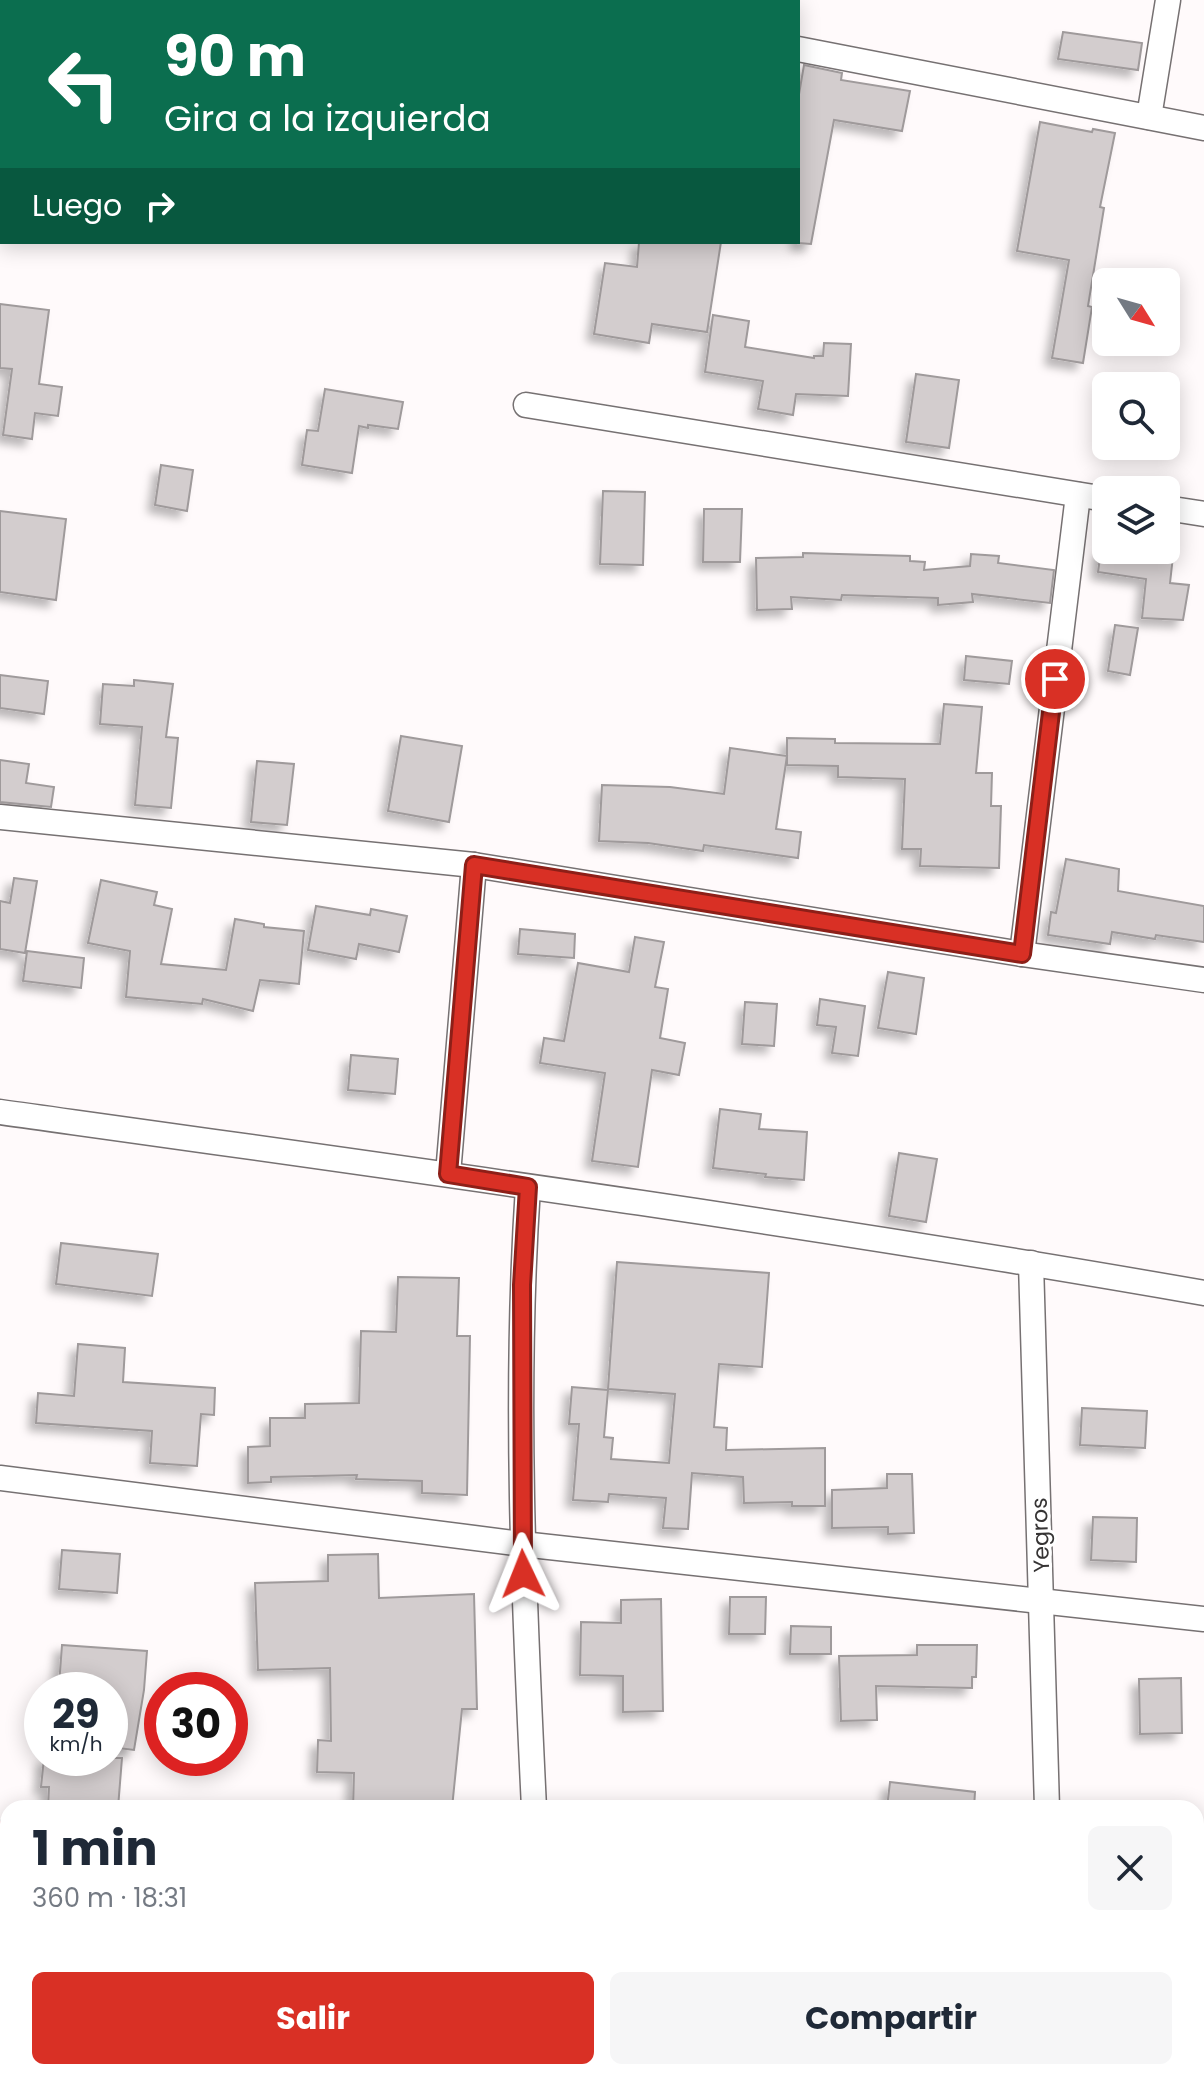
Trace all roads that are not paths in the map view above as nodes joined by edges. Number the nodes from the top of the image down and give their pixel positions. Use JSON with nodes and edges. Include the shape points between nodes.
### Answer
{"nodes":[{"id":1,"x":1168,"y":0,"type":"edge"},
{"id":2,"x":800,"y":49,"type":"edge"},
{"id":3,"x":1149,"y":117,"type":"junction"},
{"id":4,"x":1204,"y":128,"type":"edge"},
{"id":5,"x":526,"y":405,"type":"dead end"},
{"id":6,"x":1078,"y":495,"type":"junction"},
{"id":7,"x":1092,"y":497,"type":"edge"},
{"id":8,"x":1180,"y":510,"type":"edge"},
{"id":9,"x":1204,"y":514,"type":"edge"},
{"id":10,"x":0,"y":817,"type":"edge"},
{"id":11,"x":474,"y":865,"type":"junction"},
{"id":12,"x":1022,"y":954,"type":"junction"},
{"id":13,"x":1204,"y":980,"type":"edge"},
{"id":14,"x":0,"y":1112,"type":"edge"},
{"id":15,"x":448,"y":1174,"type":"junction"},
{"id":16,"x":528,"y":1187,"type":"junction"},
{"id":17,"x":1031,"y":1263,"type":"junction"},
{"id":18,"x":1204,"y":1293,"type":"edge"},
{"id":19,"x":0,"y":1478,"type":"edge"},
{"id":20,"x":522,"y":1544,"type":"junction"},
{"id":21,"x":1042,"y":1601,"type":"junction"},
{"id":22,"x":1204,"y":1619,"type":"edge"},
{"id":23,"x":534,"y":1800,"type":"edge"},
{"id":24,"x":1047,"y":1800,"type":"edge"}],
"edges":[{"from":1,"to":3,"type":"street"},
{"from":2,"to":3,"type":"street"},
{"from":3,"to":4,"type":"street"},
{"from":5,"to":6,"type":"street"},
{"from":6,"to":7,"type":"street"},
{"from":6,"to":12,"type":"street"},
{"from":8,"to":9,"type":"street"},
{"from":10,"to":11,"type":"street"},
{"from":11,"to":12,"type":"street"},
{"from":11,"to":15,"type":"street"},
{"from":12,"to":13,"type":"street"},
{"from":14,"to":15,"type":"street"},
{"from":15,"to":16,"type":"street"},
{"from":16,"to":17,"type":"street"},
{"from":16,"to":20,"type":"street","via":[[522,1285]]},
{"from":17,"to":18,"type":"street"},
{"from":17,"to":21,"type":"street","name":"Yegros"},
{"from":19,"to":20,"type":"street"},
{"from":20,"to":21,"type":"street"},
{"from":20,"to":23,"type":"street"},
{"from":21,"to":22,"type":"street"},
{"from":21,"to":24,"type":"street","name":"Yegros"}]}
